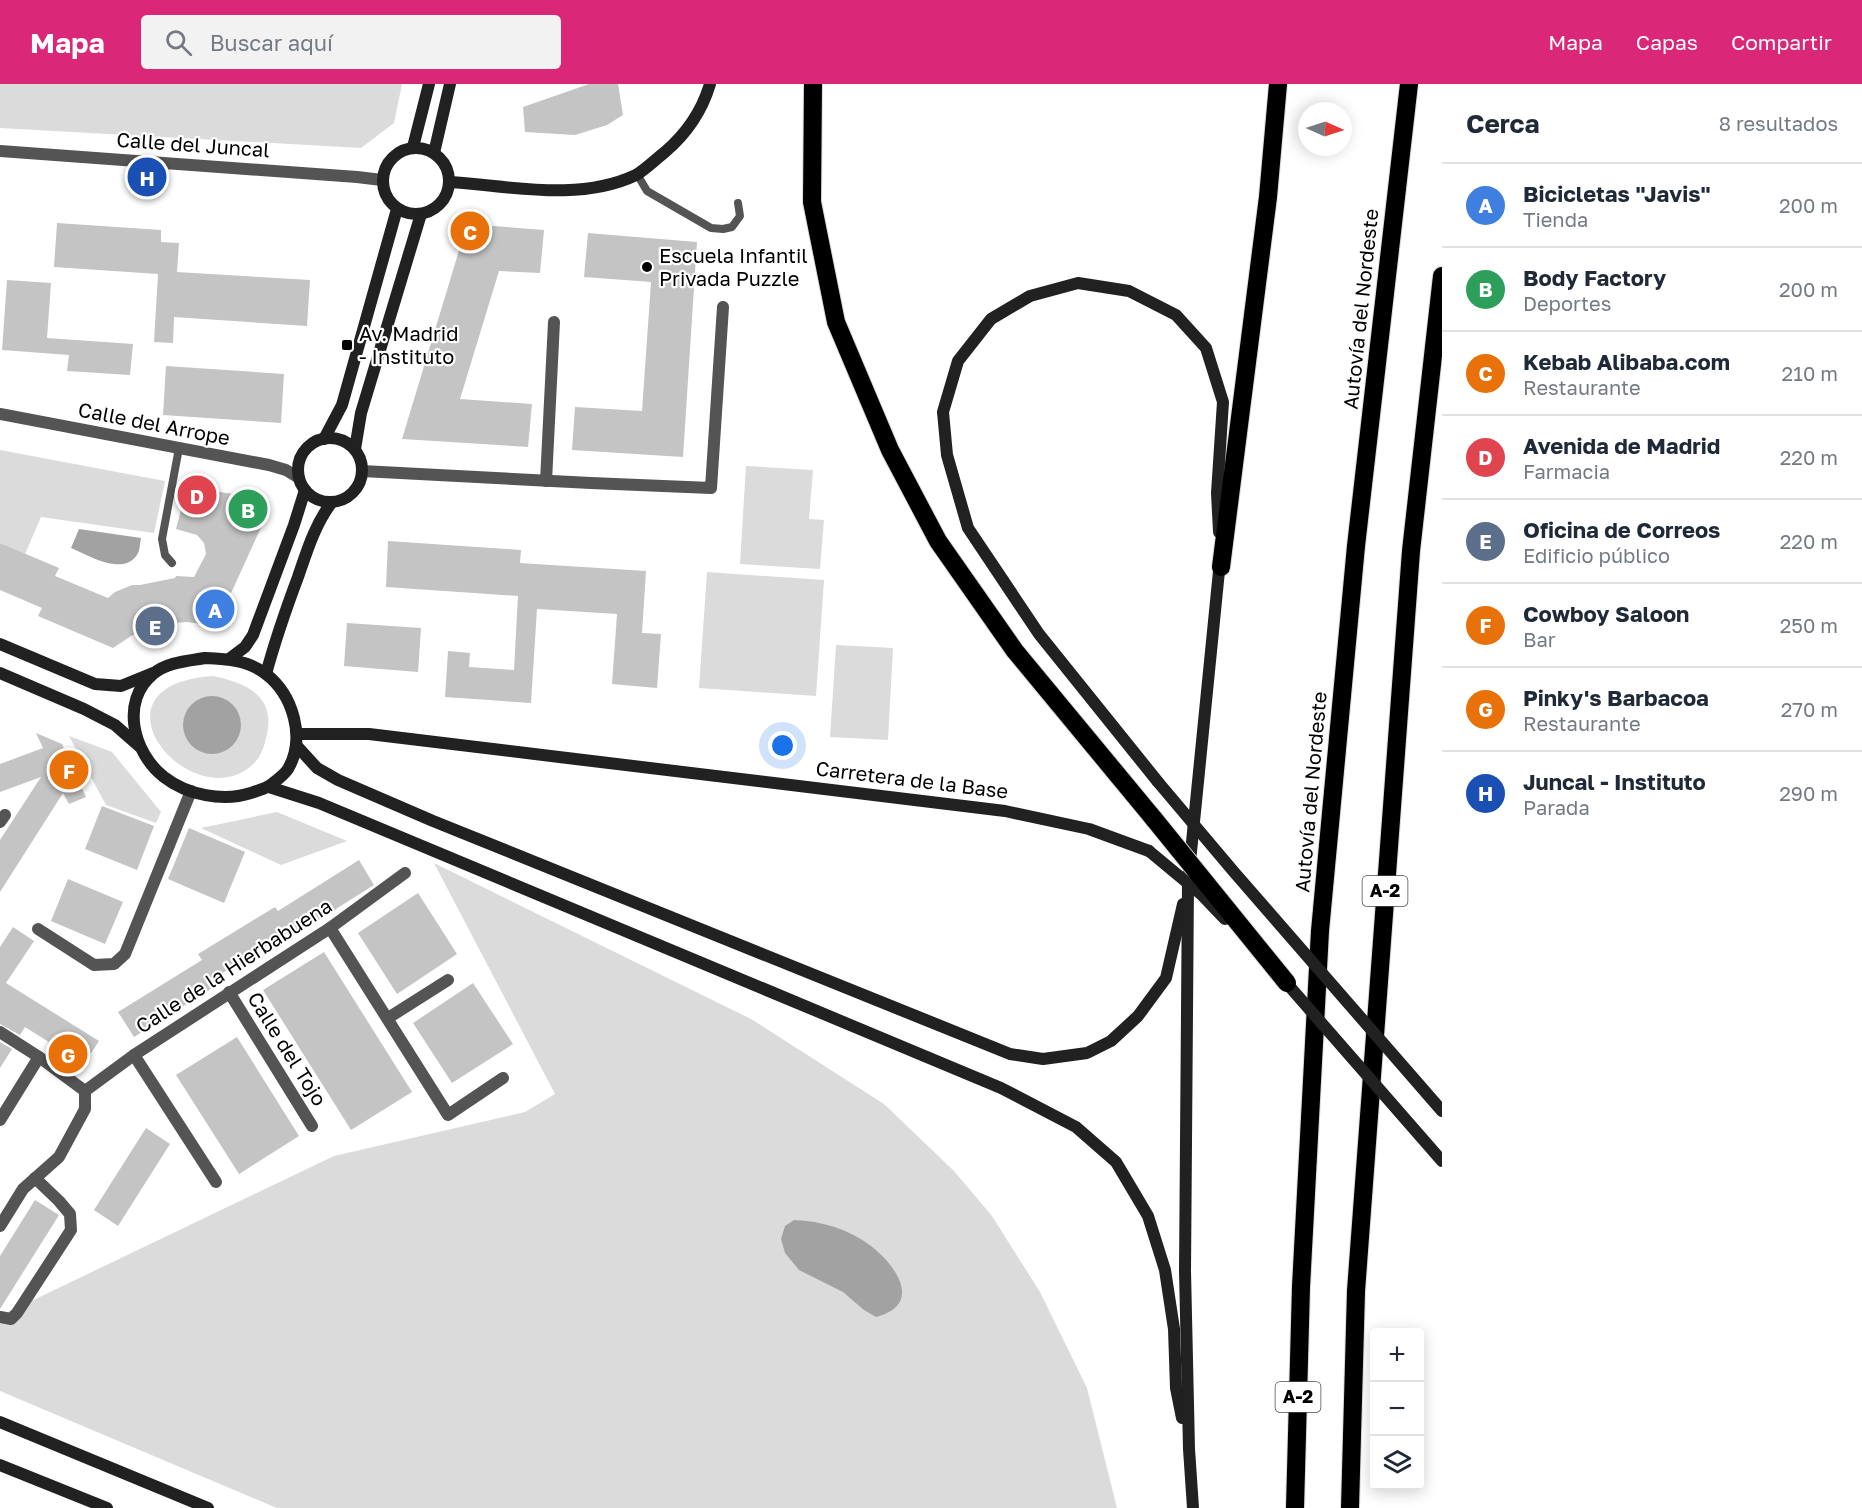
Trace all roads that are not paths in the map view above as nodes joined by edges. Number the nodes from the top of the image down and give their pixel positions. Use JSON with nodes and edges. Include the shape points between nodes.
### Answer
{"nodes":[{"id":1,"x":429,"y":84,"type":"edge"},
{"id":2,"x":450,"y":84,"type":"edge"},
{"id":3,"x":710,"y":84,"type":"edge"},
{"id":4,"x":813,"y":84,"type":"edge"},
{"id":5,"x":1278,"y":84,"type":"edge"},
{"id":6,"x":1409,"y":84,"type":"edge"},
{"id":7,"x":413,"y":147,"type":"junction"},
{"id":8,"x":0,"y":151,"type":"edge"},
{"id":9,"x":434,"y":153,"type":"junction"},
{"id":10,"x":637,"y":174,"type":"junction"},
{"id":11,"x":382,"y":180,"type":"junction"},
{"id":12,"x":450,"y":183,"type":"junction"},
{"id":13,"x":738,"y":203,"type":"dead end"},
{"id":14,"x":397,"y":209,"type":"junction"},
{"id":15,"x":421,"y":214,"type":"junction"},
{"id":16,"x":1442,"y":276,"type":"edge"},
{"id":17,"x":723,"y":306,"type":"dead end"},
{"id":18,"x":554,"y":322,"type":"dead end"},
{"id":19,"x":0,"y":414,"type":"edge"},
{"id":20,"x":324,"y":439,"type":"junction"},
{"id":21,"x":179,"y":448,"type":"junction"},
{"id":22,"x":355,"y":449,"type":"junction"},
{"id":23,"x":363,"y":471,"type":"junction"},
{"id":24,"x":546,"y":481,"type":"junction"},
{"id":25,"x":302,"y":484,"type":"junction"},
{"id":26,"x":332,"y":502,"type":"junction"},
{"id":27,"x":172,"y":563,"type":"dead end"},
{"id":28,"x":1221,"y":567,"type":"junction"},
{"id":29,"x":0,"y":644,"type":"edge"},
{"id":30,"x":229,"y":659,"type":"junction"},
{"id":31,"x":0,"y":673,"type":"edge"},
{"id":32,"x":154,"y":673,"type":"junction"},
{"id":33,"x":266,"y":674,"type":"junction"},
{"id":34,"x":296,"y":739,"type":"junction"},
{"id":35,"x":140,"y":746,"type":"junction"},
{"id":36,"x":269,"y":787,"type":"junction"},
{"id":37,"x":191,"y":791,"type":"junction"},
{"id":38,"x":405,"y":873,"type":"dead end"},
{"id":39,"x":1188,"y":882,"type":"junction"},
{"id":40,"x":330,"y":928,"type":"junction"},
{"id":41,"x":38,"y":929,"type":"dead end"},
{"id":42,"x":448,"y":980,"type":"dead end"},
{"id":43,"x":1287,"y":983,"type":"junction"},
{"id":44,"x":229,"y":992,"type":"junction"},
{"id":45,"x":388,"y":1018,"type":"junction"},
{"id":46,"x":0,"y":1032,"type":"edge"},
{"id":47,"x":134,"y":1055,"type":"junction"},
{"id":48,"x":39,"y":1057,"type":"junction"},
{"id":49,"x":503,"y":1078,"type":"dead end"},
{"id":50,"x":85,"y":1091,"type":"junction"},
{"id":51,"x":1442,"y":1111,"type":"edge"},
{"id":52,"x":0,"y":1120,"type":"edge"},
{"id":53,"x":312,"y":1126,"type":"dead end"},
{"id":54,"x":1442,"y":1161,"type":"edge"},
{"id":55,"x":35,"y":1179,"type":"junction"},
{"id":56,"x":216,"y":1182,"type":"dead end"},
{"id":57,"x":0,"y":1226,"type":"edge"},
{"id":58,"x":0,"y":1317,"type":"edge"},
{"id":59,"x":0,"y":1422,"type":"edge"},
{"id":60,"x":1189,"y":1449,"type":"junction"},
{"id":61,"x":0,"y":1465,"type":"edge"},
{"id":62,"x":107,"y":1508,"type":"edge"},
{"id":63,"x":208,"y":1508,"type":"edge"},
{"id":64,"x":1193,"y":1508,"type":"edge"},
{"id":65,"x":1295,"y":1508,"type":"edge"},
{"id":66,"x":1350,"y":1508,"type":"edge"}],
"edges":[{"from":1,"to":7,"type":"street"},
{"from":2,"to":9,"type":"street"},
{"from":3,"to":10,"type":"street","via":[[698,114],[675,144]]},
{"from":4,"to":43,"type":"highway","bridge":true,"via":[[812,202],[836,322],[890,450],[938,541],[1015,651]]},
{"from":5,"to":28,"type":"highway","via":[[1267,209]]},
{"from":6,"to":65,"type":"highway","name":"Autovía del Nordeste","number":"A-2","via":[[1356,546],[1320,932],[1301,1287]]},
{"from":7,"to":9,"type":"street"},
{"from":7,"to":11,"type":"street","via":[[397,153],[386,165]]},
{"from":8,"to":11,"type":"street","name":"Calle del Juncal"},
{"from":9,"to":12,"type":"street","via":[[444,161]]},
{"from":10,"to":12,"type":"street","via":[[593,188],[566,190]]},
{"from":10,"to":13,"type":"lane","via":[[647,191],[711,228],[732,227],[740,216]]},
{"from":11,"to":14,"type":"street","via":[[385,195]]},
{"from":12,"to":15,"type":"street","via":[[445,199],[435,209]]},
{"from":14,"to":15,"type":"street"},
{"from":14,"to":20,"type":"street","via":[[342,405]]},
{"from":15,"to":22,"type":"street","via":[[361,413]]},
{"from":16,"to":66,"type":"highway","number":"A-2","via":[[1403,647],[1356,1292]]},
{"from":17,"to":24,"type":"street","via":[[711,488]]},
{"from":18,"to":24,"type":"street"},
{"from":19,"to":21,"type":"street","name":"Calle del Arrope"},
{"from":20,"to":22,"type":"street","via":[[335,438]]},
{"from":20,"to":25,"type":"street","via":[[306,449],[298,468]]},
{"from":21,"to":25,"type":"street","name":"Calle del Arrope","via":[[269,465],[286,470]]},
{"from":21,"to":27,"type":"lane","via":[[162,539],[165,555]]},
{"from":22,"to":23,"type":"street"},
{"from":23,"to":24,"type":"street"},
{"from":23,"to":26,"type":"street","via":[[350,496]]},
{"from":25,"to":26,"type":"street","via":[[312,497]]},
{"from":25,"to":30,"type":"street","via":[[294,525],[253,635]]},
{"from":26,"to":33,"type":"street","via":[[314,532]]},
{"from":28,"to":39,"type":"street"},
{"from":28,"to":51,"type":"street","bridge":true,"via":[[1217,493],[1223,402],[1206,348],[1184,323],[1129,291],[1078,283],[1030,296],[991,319],[958,361],[944,412],[947,455],[968,528],[1039,634],[1158,782]]},
{"from":29,"to":32,"type":"street","via":[[95,684],[120,686]]},
{"from":30,"to":32,"type":"street","via":[[173,663]]},
{"from":30,"to":33,"type":"street"},
{"from":31,"to":35,"type":"street","via":[[115,725]]},
{"from":32,"to":35,"type":"street","via":[[135,699],[132,720]]},
{"from":33,"to":34,"type":"street","via":[[281,690],[292,711]]},
{"from":34,"to":36,"type":"street","via":[[288,770]]},
{"from":34,"to":39,"type":"street","via":[[317,768],[338,780],[1011,1054],[1043,1059],[1087,1053],[1111,1041],[1138,1016],[1166,978]]},
{"from":34,"to":43,"type":"street","name":"Carretera de la Base","bridge":true,"via":[[369,734],[1005,811],[1089,829],[1149,851],[1202,895]]},
{"from":35,"to":37,"type":"street","via":[[164,777]]},
{"from":36,"to":37,"type":"street","via":[[241,796],[216,797]]},
{"from":36,"to":60,"type":"street","via":[[319,803],[1001,1088],[1076,1126],[1116,1162],[1148,1216],[1166,1270],[1176,1388]]},
{"from":37,"to":41,"type":"street","via":[[125,954],[114,964],[94,965]]},
{"from":38,"to":40,"type":"street","name":"Calle de la Hierbabuena"},
{"from":39,"to":60,"type":"street","via":[[1185,1271]]},
{"from":40,"to":44,"type":"street","name":"Calle de la Hierbabuena"},
{"from":40,"to":45,"type":"street"},
{"from":42,"to":45,"type":"street"},
{"from":43,"to":54,"type":"street","name":"Carretera de la Base","bridge":true},
{"from":44,"to":47,"type":"street","name":"Calle de la Hierbabuena"},
{"from":44,"to":53,"type":"street","name":"Calle del Tojo"},
{"from":45,"to":49,"type":"street","via":[[448,1115]]},
{"from":46,"to":48,"type":"street"},
{"from":47,"to":50,"type":"street","name":"Calle de la Hierbabuena"},
{"from":47,"to":56,"type":"street"},
{"from":48,"to":50,"type":"street"},
{"from":48,"to":52,"type":"street"},
{"from":50,"to":55,"type":"street","via":[[85,1109],[58,1158]]},
{"from":55,"to":57,"type":"street","via":[[23,1190]]},
{"from":55,"to":58,"type":"street","via":[[70,1214],[71,1230],[17,1313],[11,1319]]},
{"from":59,"to":63,"type":"street"},
{"from":60,"to":64,"type":"street"},
{"from":61,"to":62,"type":"street"}]}
